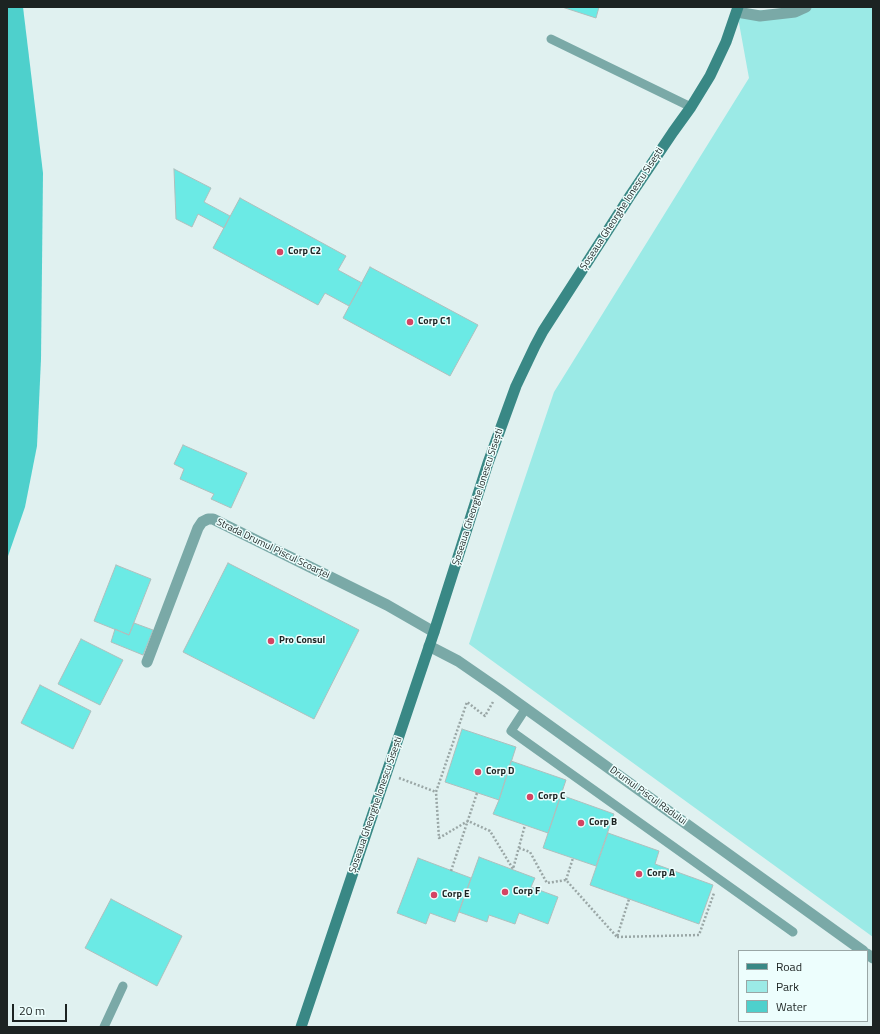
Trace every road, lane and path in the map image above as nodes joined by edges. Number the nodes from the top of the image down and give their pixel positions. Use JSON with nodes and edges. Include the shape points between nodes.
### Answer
{"nodes":[{"id":1,"x":806,"y":7,"type":"edge"},
{"id":2,"x":737,"y":10,"type":"edge"},
{"id":3,"x":551,"y":39,"type":"dead end"},
{"id":4,"x":691,"y":107,"type":"junction"},
{"id":5,"x":434,"y":632,"type":"junction"},
{"id":6,"x":429,"y":646,"type":"junction"},
{"id":7,"x":147,"y":662,"type":"dead end"},
{"id":8,"x":500,"y":690,"type":"junction"},
{"id":9,"x":526,"y":708,"type":"junction"},
{"id":10,"x":387,"y":773,"type":"junction"},
{"id":11,"x":436,"y":792,"type":"junction"},
{"id":12,"x":477,"y":792,"type":"dead end"},
{"id":13,"x":468,"y":820,"type":"junction"},
{"id":14,"x":525,"y":825,"type":"dead end"},
{"id":15,"x":519,"y":848,"type":"junction"},
{"id":16,"x":573,"y":858,"type":"dead end"},
{"id":17,"x":451,"y":871,"type":"dead end"},
{"id":18,"x":719,"y":879,"type":"junction"},
{"id":19,"x":566,"y":880,"type":"junction"},
{"id":20,"x":629,"y":899,"type":"dead end"},
{"id":21,"x":793,"y":932,"type":"dead end"},
{"id":22,"x":617,"y":937,"type":"junction"},
{"id":23,"x":862,"y":950,"type":"edge"},
{"id":24,"x":123,"y":986,"type":"dead end"},
{"id":25,"x":104,"y":1027,"type":"edge"},
{"id":26,"x":301,"y":1027,"type":"edge"}],
"edges":[{"from":1,"to":2,"type":"street","via":[[795,12],[760,16]]},
{"from":2,"to":4,"type":"main road","name":"Șoseaua Gheorghe Ionescu Sisești","via":[[710,76]]},
{"from":3,"to":4,"type":"lane"},
{"from":4,"to":5,"type":"main road","name":"Șoseaua Gheorghe Ionescu Sisești","via":[[578,276],[525,366],[488,463]]},
{"from":5,"to":6,"type":"main road","name":"Șoseaua Gheorghe Ionescu Sisești"},
{"from":5,"to":7,"type":"street","name":"Strada Drumul Piscul Scoarței","via":[[380,602],[213,519],[208,519],[198,528]]},
{"from":6,"to":8,"type":"street","name":"Drumul Piscul Radului","via":[[458,660]]},
{"from":6,"to":10,"type":"main road","name":"Șoseaua Gheorghe Ionescu Sisești"},
{"from":8,"to":9,"type":"street","name":"Drumul Piscul Radului"},
{"from":8,"to":11,"type":"path","via":[[485,716],[467,702]]},
{"from":9,"to":18,"type":"lane","via":[[511,730]]},
{"from":9,"to":23,"type":"street","name":"Drumul Piscul Radului"},
{"from":10,"to":11,"type":"path"},
{"from":10,"to":26,"type":"main road","name":"Șoseaua Gheorghe Ionescu Sisești"},
{"from":11,"to":13,"type":"path","via":[[439,838]]},
{"from":12,"to":13,"type":"path"},
{"from":13,"to":15,"type":"path","via":[[490,831],[512,869]]},
{"from":13,"to":17,"type":"path"},
{"from":14,"to":15,"type":"path"},
{"from":15,"to":19,"type":"path","via":[[530,852],[547,883]]},
{"from":16,"to":19,"type":"path"},
{"from":18,"to":21,"type":"lane"},
{"from":18,"to":22,"type":"path","via":[[699,935]]},
{"from":19,"to":22,"type":"path"},
{"from":20,"to":22,"type":"path"},
{"from":24,"to":25,"type":"lane"}]}
